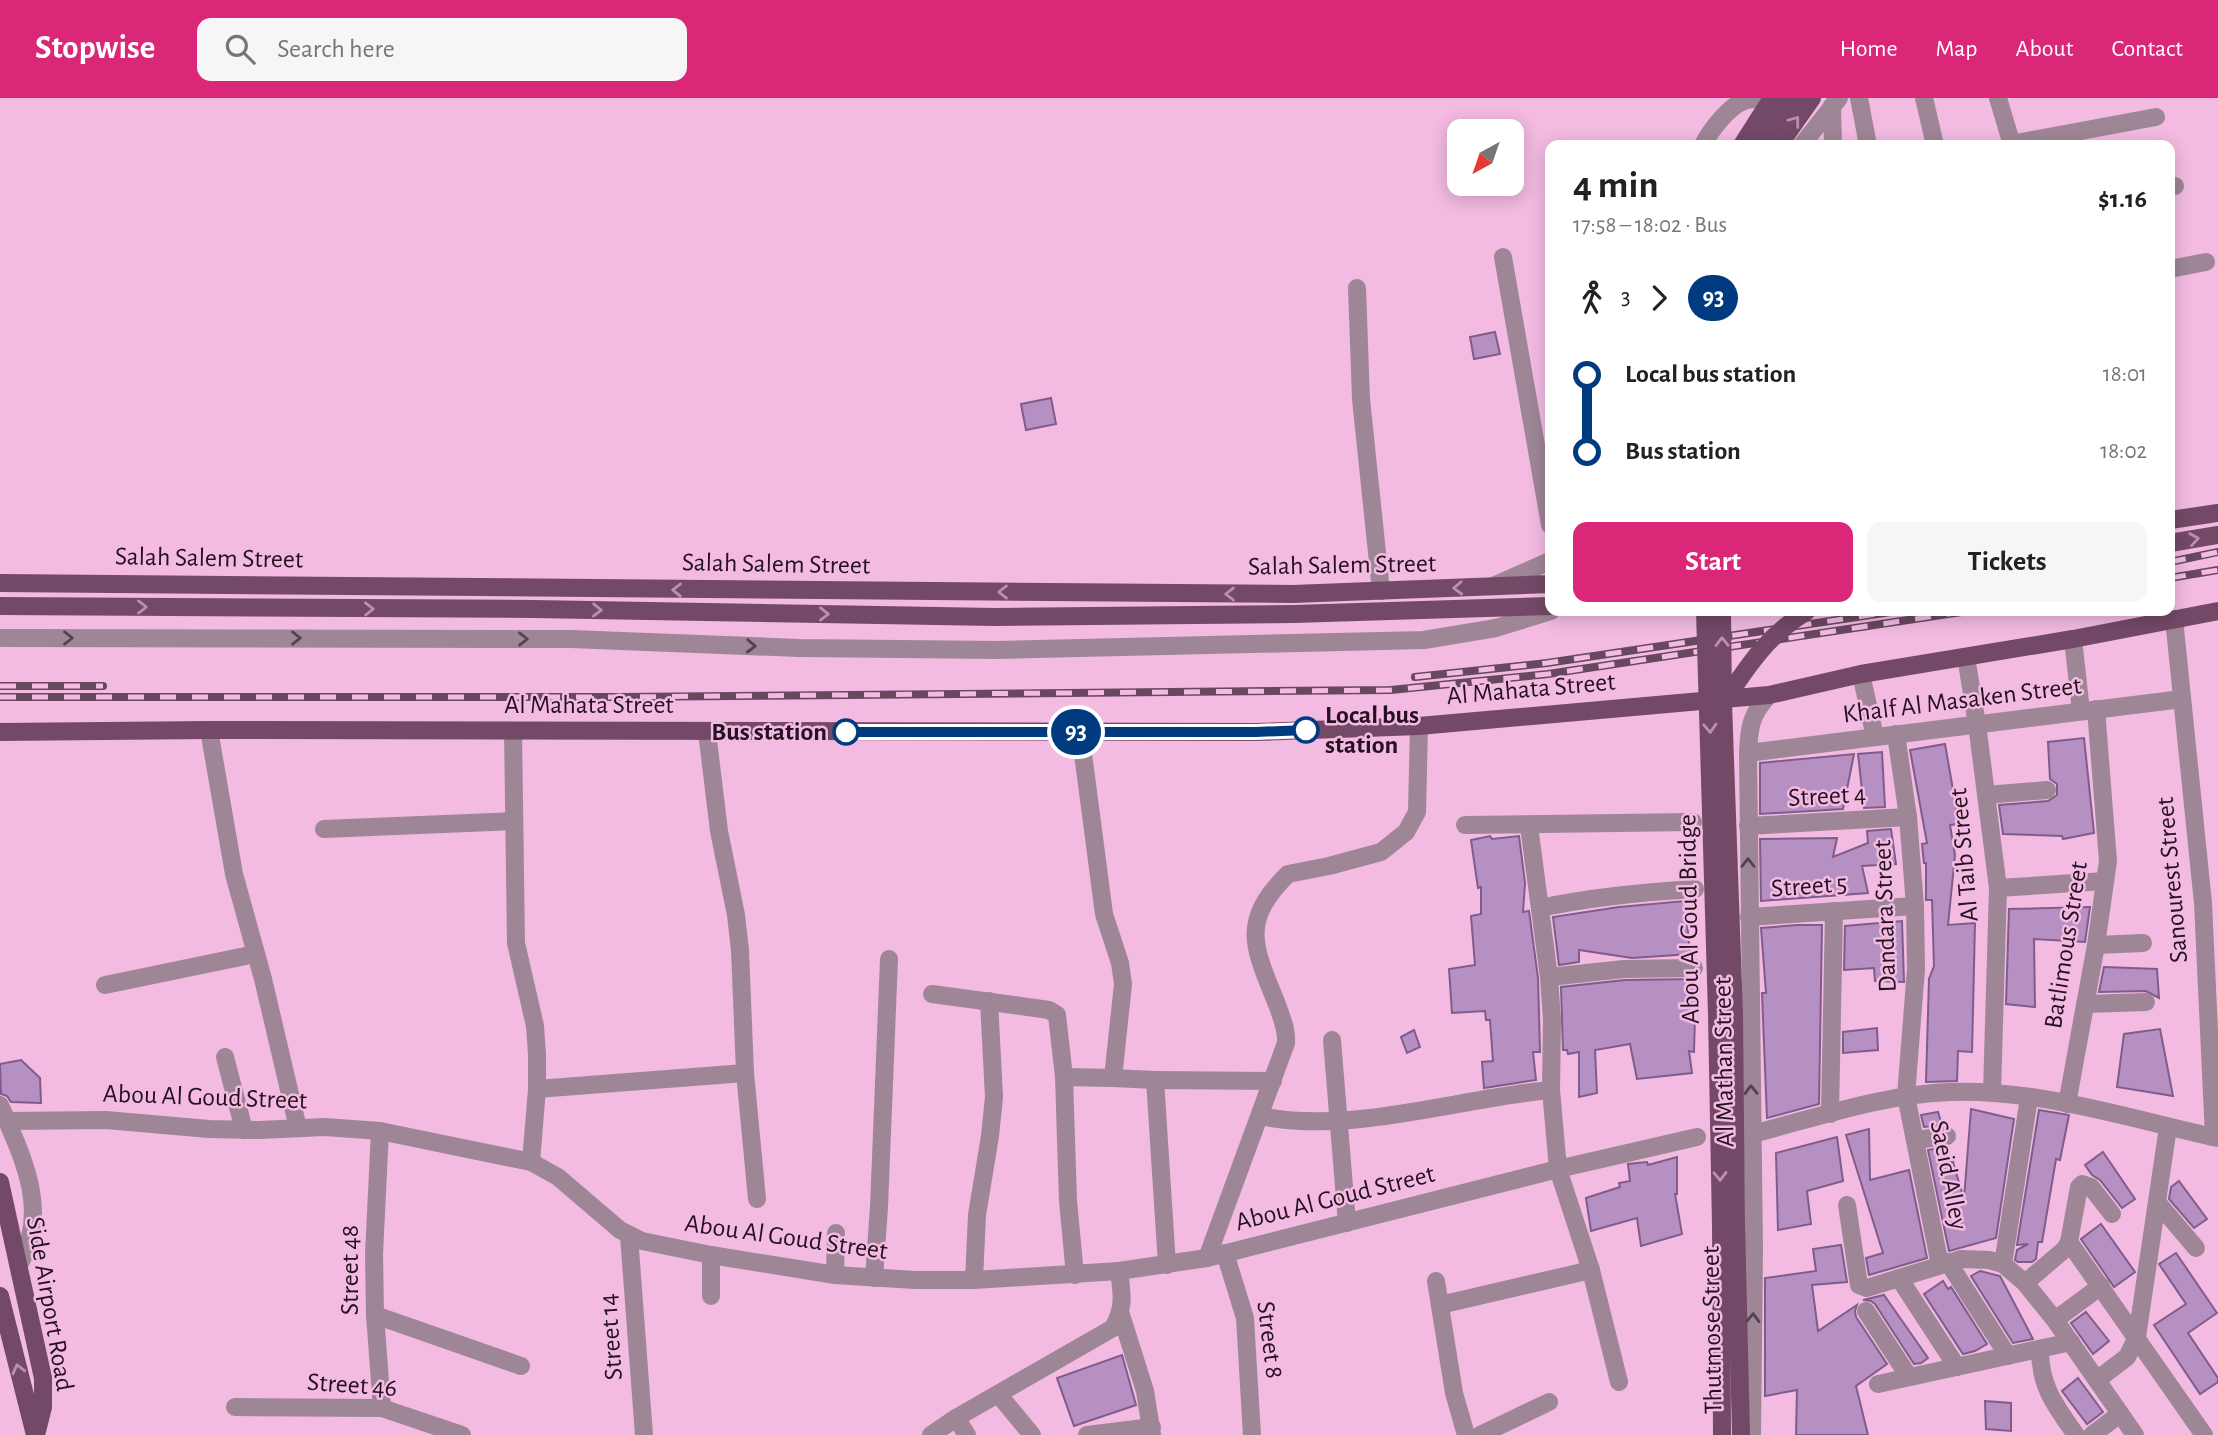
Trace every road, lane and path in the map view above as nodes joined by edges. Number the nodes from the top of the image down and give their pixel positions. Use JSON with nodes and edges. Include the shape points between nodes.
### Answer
{"nodes":[{"id":1,"x":1792,"y":98,"type":"edge"},
{"id":2,"x":1812,"y":98,"type":"edge"},
{"id":3,"x":1859,"y":98,"type":"edge"},
{"id":4,"x":1924,"y":98,"type":"edge"},
{"id":5,"x":1998,"y":98,"type":"edge"},
{"id":6,"x":1771,"y":99,"type":"edge"},
{"id":7,"x":1836,"y":102,"type":"edge"},
{"id":8,"x":2156,"y":117,"type":"dead end"},
{"id":9,"x":1706,"y":140,"type":"edge"},
{"id":10,"x":1745,"y":140,"type":"edge"},
{"id":11,"x":1763,"y":140,"type":"edge"},
{"id":12,"x":1783,"y":140,"type":"edge"},
{"id":13,"x":1806,"y":140,"type":"edge"},
{"id":14,"x":1833,"y":140,"type":"edge"},
{"id":15,"x":1867,"y":140,"type":"edge"},
{"id":16,"x":1934,"y":140,"type":"edge"},
{"id":17,"x":2010,"y":140,"type":"edge"},
{"id":18,"x":2037,"y":140,"type":"edge"},
{"id":19,"x":1503,"y":257,"type":"dead end"},
{"id":20,"x":2206,"y":262,"type":"dead end"},
{"id":21,"x":2175,"y":268,"type":"edge"},
{"id":22,"x":1357,"y":288,"type":"dead end"},
{"id":23,"x":1545,"y":497,"type":"edge"},
{"id":24,"x":2218,"y":513,"type":"edge"},
{"id":25,"x":2175,"y":519,"type":"edge"},
{"id":26,"x":2218,"y":535,"type":"edge"},
{"id":27,"x":2175,"y":542,"type":"edge"},
{"id":28,"x":1545,"y":563,"type":"edge"},
{"id":29,"x":0,"y":583,"type":"edge"},
{"id":30,"x":1545,"y":584,"type":"edge"},
{"id":31,"x":1491,"y":587,"type":"junction"},
{"id":32,"x":1381,"y":592,"type":"junction"},
{"id":33,"x":0,"y":606,"type":"edge"},
{"id":34,"x":1545,"y":608,"type":"edge"},
{"id":35,"x":1545,"y":610,"type":"edge"},
{"id":36,"x":2218,"y":611,"type":"edge"},
{"id":37,"x":1705,"y":616,"type":"edge"},
{"id":38,"x":1722,"y":616,"type":"edge"},
{"id":39,"x":1800,"y":616,"type":"edge"},
{"id":40,"x":2174,"y":619,"type":"junction"},
{"id":41,"x":0,"y":638,"type":"edge"},
{"id":42,"x":2073,"y":639,"type":"junction"},
{"id":43,"x":1966,"y":657,"type":"junction"},
{"id":44,"x":1861,"y":674,"type":"junction"},
{"id":45,"x":1769,"y":695,"type":"junction"},
{"id":46,"x":2182,"y":699,"type":"junction"},
{"id":47,"x":1723,"y":703,"type":"junction"},
{"id":48,"x":2088,"y":710,"type":"junction"},
{"id":49,"x":1977,"y":724,"type":"junction"},
{"id":50,"x":1419,"y":726,"type":"junction"},
{"id":51,"x":209,"y":730,"type":"junction"},
{"id":52,"x":513,"y":731,"type":"junction"},
{"id":53,"x":0,"y":732,"type":"edge"},
{"id":54,"x":707,"y":732,"type":"junction"},
{"id":55,"x":1080,"y":732,"type":"junction"},
{"id":56,"x":1896,"y":734,"type":"junction"},
{"id":57,"x":1875,"y":737,"type":"junction"},
{"id":58,"x":1748,"y":753,"type":"junction"},
{"id":59,"x":2047,"y":790,"type":"dead end"},
{"id":60,"x":1986,"y":795,"type":"junction"},
{"id":61,"x":1908,"y":817,"type":"junction"},
{"id":62,"x":514,"y":821,"type":"junction"},
{"id":63,"x":1693,"y":822,"type":"dead end"},
{"id":64,"x":1465,"y":825,"type":"dead end"},
{"id":65,"x":1530,"y":826,"type":"junction"},
{"id":66,"x":1748,"y":826,"type":"junction"},
{"id":67,"x":324,"y":829,"type":"dead end"},
{"id":68,"x":2105,"y":881,"type":"junction"},
{"id":69,"x":1998,"y":888,"type":"junction"},
{"id":70,"x":1695,"y":889,"type":"dead end"},
{"id":71,"x":1915,"y":906,"type":"junction"},
{"id":72,"x":1540,"y":908,"type":"junction"},
{"id":73,"x":1834,"y":911,"type":"junction"},
{"id":74,"x":1749,"y":917,"type":"junction"},
{"id":75,"x":2143,"y":943,"type":"dead end"},
{"id":76,"x":2096,"y":945,"type":"junction"},
{"id":77,"x":255,"y":954,"type":"junction"},
{"id":78,"x":889,"y":959,"type":"dead end"},
{"id":79,"x":1694,"y":968,"type":"dead end"},
{"id":80,"x":1549,"y":976,"type":"junction"},
{"id":81,"x":105,"y":985,"type":"dead end"},
{"id":82,"x":932,"y":994,"type":"dead end"},
{"id":83,"x":989,"y":1001,"type":"junction"},
{"id":84,"x":2146,"y":1002,"type":"dead end"},
{"id":85,"x":2085,"y":1004,"type":"junction"},
{"id":86,"x":1332,"y":1040,"type":"dead end"},
{"id":87,"x":225,"y":1057,"type":"dead end"},
{"id":88,"x":745,"y":1073,"type":"junction"},
{"id":89,"x":1063,"y":1077,"type":"junction"},
{"id":90,"x":1114,"y":1078,"type":"junction"},
{"id":91,"x":1155,"y":1080,"type":"junction"},
{"id":92,"x":1273,"y":1081,"type":"junction"},
{"id":93,"x":537,"y":1089,"type":"junction"},
{"id":94,"x":1551,"y":1090,"type":"junction"},
{"id":95,"x":1992,"y":1092,"type":"junction"},
{"id":96,"x":1906,"y":1096,"type":"junction"},
{"id":97,"x":2029,"y":1098,"type":"junction"},
{"id":98,"x":2067,"y":1104,"type":"junction"},
{"id":99,"x":3,"y":1113,"type":"edge"},
{"id":100,"x":1830,"y":1114,"type":"junction"},
{"id":101,"x":1260,"y":1116,"type":"junction"},
{"id":102,"x":1339,"y":1120,"type":"junction"},
{"id":103,"x":2168,"y":1127,"type":"junction"},
{"id":104,"x":298,"y":1128,"type":"junction"},
{"id":105,"x":244,"y":1130,"type":"junction"},
{"id":106,"x":380,"y":1131,"type":"junction"},
{"id":107,"x":1752,"y":1134,"type":"junction"},
{"id":108,"x":1947,"y":1136,"type":"dead end"},
{"id":109,"x":1697,"y":1137,"type":"dead end"},
{"id":110,"x":2216,"y":1138,"type":"edge"},
{"id":111,"x":1915,"y":1140,"type":"junction"},
{"id":112,"x":531,"y":1162,"type":"junction"},
{"id":113,"x":1558,"y":1169,"type":"junction"},
{"id":114,"x":0,"y":1182,"type":"edge"},
{"id":115,"x":757,"y":1199,"type":"dead end"},
{"id":116,"x":2157,"y":1202,"type":"junction"},
{"id":117,"x":1847,"y":1205,"type":"dead end"},
{"id":118,"x":2112,"y":1214,"type":"dead end"},
{"id":119,"x":1347,"y":1223,"type":"junction"},
{"id":120,"x":1728,"y":1225,"type":"junction"},
{"id":121,"x":836,"y":1233,"type":"dead end"},
{"id":122,"x":629,"y":1236,"type":"junction"},
{"id":123,"x":2068,"y":1242,"type":"junction"},
{"id":124,"x":2196,"y":1248,"type":"dead end"},
{"id":125,"x":1225,"y":1253,"type":"junction"},
{"id":126,"x":711,"y":1255,"type":"junction"},
{"id":127,"x":1207,"y":1258,"type":"junction"},
{"id":128,"x":1944,"y":1264,"type":"junction"},
{"id":129,"x":2003,"y":1264,"type":"junction"},
{"id":130,"x":19,"y":1265,"type":"junction"},
{"id":131,"x":1167,"y":1265,"type":"junction"},
{"id":132,"x":1591,"y":1270,"type":"junction"},
{"id":133,"x":1119,"y":1271,"type":"junction"},
{"id":134,"x":835,"y":1275,"type":"junction"},
{"id":135,"x":1074,"y":1275,"type":"junction"},
{"id":136,"x":874,"y":1278,"type":"junction"},
{"id":137,"x":1899,"y":1278,"type":"junction"},
{"id":138,"x":974,"y":1280,"type":"junction"},
{"id":139,"x":1436,"y":1281,"type":"dead end"},
{"id":140,"x":2025,"y":1283,"type":"junction"},
{"id":141,"x":2101,"y":1286,"type":"junction"},
{"id":142,"x":0,"y":1296,"type":"edge"},
{"id":143,"x":711,"y":1296,"type":"dead end"},
{"id":144,"x":1440,"y":1305,"type":"junction"},
{"id":145,"x":1866,"y":1311,"type":"dead end"},
{"id":146,"x":375,"y":1315,"type":"junction"},
{"id":147,"x":1121,"y":1315,"type":"junction"},
{"id":148,"x":2055,"y":1320,"type":"junction"},
{"id":149,"x":2137,"y":1337,"type":"junction"},
{"id":150,"x":2071,"y":1342,"type":"junction"},
{"id":151,"x":2040,"y":1349,"type":"junction"},
{"id":152,"x":2008,"y":1356,"type":"junction"},
{"id":153,"x":521,"y":1366,"type":"dead end"},
{"id":154,"x":1957,"y":1367,"type":"junction"},
{"id":155,"x":1909,"y":1377,"type":"junction"},
{"id":156,"x":2097,"y":1380,"type":"junction"},
{"id":157,"x":1619,"y":1382,"type":"dead end"},
{"id":158,"x":1878,"y":1384,"type":"dead end"},
{"id":159,"x":999,"y":1395,"type":"junction"},
{"id":160,"x":1549,"y":1402,"type":"dead end"},
{"id":161,"x":235,"y":1407,"type":"dead end"},
{"id":162,"x":382,"y":1408,"type":"junction"},
{"id":163,"x":2120,"y":1414,"type":"junction"},
{"id":164,"x":956,"y":1418,"type":"junction"},
{"id":165,"x":1152,"y":1431,"type":"edge"},
{"id":166,"x":35,"y":1435,"type":"edge"},
{"id":167,"x":461,"y":1435,"type":"edge"},
{"id":168,"x":644,"y":1435,"type":"edge"},
{"id":169,"x":931,"y":1435,"type":"edge"},
{"id":170,"x":967,"y":1435,"type":"edge"},
{"id":171,"x":1032,"y":1435,"type":"edge"},
{"id":172,"x":1087,"y":1435,"type":"edge"},
{"id":173,"x":1252,"y":1435,"type":"edge"},
{"id":174,"x":1466,"y":1435,"type":"edge"},
{"id":175,"x":1480,"y":1435,"type":"edge"},
{"id":176,"x":1722,"y":1435,"type":"edge"},
{"id":177,"x":1741,"y":1435,"type":"edge"},
{"id":178,"x":1752,"y":1435,"type":"edge"},
{"id":179,"x":2076,"y":1435,"type":"edge"},
{"id":180,"x":2092,"y":1435,"type":"edge"},
{"id":181,"x":2135,"y":1435,"type":"edge"},
{"id":182,"x":2204,"y":1435,"type":"edge"}],
"edges":[{"from":1,"to":11,"type":"main road"},
{"from":12,"to":2,"type":"main road","one_way":true},
{"from":3,"to":15,"type":"street"},
{"from":4,"to":16,"type":"street"},
{"from":5,"to":17,"type":"street"},
{"from":6,"to":9,"type":"street","via":[[1746,100],[1724,115]]},
{"from":6,"to":10,"type":"main road"},
{"from":7,"to":13,"type":"street"},
{"from":7,"to":14,"type":"street"},
{"from":8,"to":18,"type":"street"},
{"from":19,"to":23,"type":"street"},
{"from":20,"to":21,"type":"street"},
{"from":22,"to":32,"type":"street","via":[[1361,399]]},
{"from":24,"to":25,"type":"main road"},
{"from":27,"to":26,"type":"main road","one_way":true},
{"from":28,"to":31,"type":"street"},
{"from":32,"to":29,"type":"main road","name":"Salah Salem Street","one_way":true},
{"from":30,"to":31,"type":"main road","name":"Salah Salem Street"},
{"from":31,"to":32,"type":"main road","name":"Salah Salem Street","one_way":true},
{"from":33,"to":34,"type":"main road","name":"Salah Salem Street","one_way":true,"via":[[995,617]]},
{"from":41,"to":35,"type":"street","one_way":true,"via":[[571,639],[999,650],[1424,640],[1496,628]]},
{"from":36,"to":40,"type":"main road","name":"Al Mahata Street"},
{"from":37,"to":120,"type":"main road","name":"Abou Al Goud Bridge","one_way":true,"bridge":true},
{"from":47,"to":38,"type":"main road","name":"Abou Al Goud Bridge","one_way":true,"bridge":true},
{"from":39,"to":47,"type":"main road","bridge":true,"via":[[1752,658]]},
{"from":40,"to":42,"type":"main road","name":"Al Mahata Street"},
{"from":40,"to":46,"type":"street","name":"Sanourest Street"},
{"from":42,"to":43,"type":"main road","name":"Al Mahata Street"},
{"from":42,"to":48,"type":"street","name":"Batlimous Street"},
{"from":43,"to":44,"type":"main road","name":"Al Mahata Street"},
{"from":43,"to":49,"type":"street","name":"Al Taib Street"},
{"from":44,"to":45,"type":"main road","name":"Al Mahata Street"},
{"from":44,"to":57,"type":"street"},
{"from":45,"to":50,"type":"main road","name":"Al Mahata Street"},
{"from":45,"to":58,"type":"street","name":"Al Mathan Street","via":[[1756,708]]},
{"from":46,"to":48,"type":"street","name":"Khalf Al Masaken Street"},
{"from":46,"to":110,"type":"street","name":"Sanourest Street","via":[[2203,903]]},
{"from":47,"to":120,"type":"main road","name":"Abou Al Goud Bridge","bridge":true,"via":[[1734,1014]]},
{"from":48,"to":49,"type":"street","name":"Khalf Al Masaken Street"},
{"from":48,"to":68,"type":"street","name":"Batlimous Street","via":[[2108,861]]},
{"from":49,"to":56,"type":"street","name":"Khalf Al Masaken Street"},
{"from":49,"to":60,"type":"street","name":"Al Taib Street"},
{"from":50,"to":55,"type":"main road","name":"Al Mahata Street"},
{"from":50,"to":92,"type":"street","via":[[1417,812],[1406,832],[1381,852],[1288,874],[1256,917],[1260,962],[1287,1036]]},
{"from":51,"to":52,"type":"main road","name":"Al Mahata Street"},
{"from":51,"to":53,"type":"main road","name":"Al Mahata Street"},
{"from":51,"to":77,"type":"street","via":[[234,873]]},
{"from":52,"to":54,"type":"main road","name":"Al Mahata Street"},
{"from":52,"to":62,"type":"street"},
{"from":54,"to":55,"type":"main road","name":"Al Mahata Street"},
{"from":54,"to":88,"type":"street","via":[[740,950]]},
{"from":55,"to":90,"type":"street","via":[[1104,914],[1123,984]]},
{"from":56,"to":57,"type":"street","name":"Khalf Al Masaken Street"},
{"from":56,"to":61,"type":"street","name":"Dandara Street"},
{"from":57,"to":58,"type":"street","name":"Khalf Al Masaken Street"},
{"from":58,"to":66,"type":"street","name":"Al Mathan Street"},
{"from":59,"to":60,"type":"street"},
{"from":60,"to":69,"type":"street","name":"Al Taib Street"},
{"from":61,"to":66,"type":"street","name":"Street 4"},
{"from":61,"to":71,"type":"street","name":"Dandara Street"},
{"from":62,"to":67,"type":"street"},
{"from":62,"to":93,"type":"street","via":[[516,943],[535,1026]]},
{"from":63,"to":65,"type":"street"},
{"from":64,"to":65,"type":"street"},
{"from":65,"to":72,"type":"street"},
{"from":74,"to":66,"type":"street","name":"Al Mathan Street","one_way":true},
{"from":68,"to":69,"type":"street"},
{"from":68,"to":76,"type":"street","name":"Batlimous Street"},
{"from":69,"to":95,"type":"street","name":"Al Taib Street"},
{"from":70,"to":72,"type":"street","via":[[1638,892]]},
{"from":71,"to":73,"type":"street","name":"Street 5"},
{"from":71,"to":96,"type":"street","name":"Dandara Street","via":[[1913,1033]]},
{"from":72,"to":80,"type":"street"},
{"from":73,"to":74,"type":"street","name":"Street 5"},
{"from":73,"to":100,"type":"street"},
{"from":107,"to":74,"type":"street","name":"Al Mathan Street","one_way":true},
{"from":75,"to":76,"type":"street"},
{"from":76,"to":85,"type":"street","name":"Batlimous Street"},
{"from":77,"to":81,"type":"street"},
{"from":77,"to":104,"type":"street"},
{"from":78,"to":136,"type":"street"},
{"from":79,"to":80,"type":"street"},
{"from":80,"to":94,"type":"street"},
{"from":82,"to":83,"type":"street"},
{"from":83,"to":89,"type":"street","via":[[1057,1015]]},
{"from":83,"to":138,"type":"street","via":[[994,1097],[977,1215]]},
{"from":84,"to":85,"type":"street"},
{"from":85,"to":98,"type":"street","name":"Batlimous Street"},
{"from":86,"to":102,"type":"street"},
{"from":87,"to":105,"type":"street"},
{"from":88,"to":93,"type":"street"},
{"from":88,"to":115,"type":"street"},
{"from":89,"to":90,"type":"street"},
{"from":89,"to":135,"type":"street"},
{"from":90,"to":91,"type":"street"},
{"from":91,"to":92,"type":"street"},
{"from":91,"to":131,"type":"street"},
{"from":92,"to":101,"type":"street"},
{"from":93,"to":112,"type":"street"},
{"from":94,"to":102,"type":"street"},
{"from":94,"to":113,"type":"street"},
{"from":95,"to":96,"type":"street"},
{"from":95,"to":97,"type":"street"},
{"from":96,"to":100,"type":"street"},
{"from":96,"to":111,"type":"street","name":"Saeid Alley"},
{"from":97,"to":98,"type":"street"},
{"from":97,"to":129,"type":"street"},
{"from":98,"to":103,"type":"street"},
{"from":99,"to":105,"type":"street","name":"Abou Al Goud Street"},
{"from":99,"to":130,"type":"street","via":[[30,1185],[35,1213]]},
{"from":100,"to":107,"type":"street"},
{"from":101,"to":102,"type":"street","via":[[1283,1121]]},
{"from":101,"to":127,"type":"street"},
{"from":102,"to":119,"type":"street"},
{"from":103,"to":110,"type":"street"},
{"from":103,"to":116,"type":"street"},
{"from":104,"to":105,"type":"street","name":"Abou Al Goud Street"},
{"from":104,"to":106,"type":"street","name":"Abou Al Goud Street"},
{"from":106,"to":112,"type":"street","name":"Abou Al Goud Street"},
{"from":106,"to":146,"type":"street","name":"Street 48"},
{"from":178,"to":107,"type":"street","name":"Al Mathan Street","one_way":true},
{"from":108,"to":111,"type":"street"},
{"from":109,"to":113,"type":"street","name":"Abou Al Goud Street"},
{"from":111,"to":128,"type":"street","name":"Saeid Alley"},
{"from":112,"to":122,"type":"street","name":"Abou Al Goud Street","via":[[558,1177]]},
{"from":113,"to":119,"type":"street","name":"Abou Al Goud Street"},
{"from":113,"to":132,"type":"street"},
{"from":114,"to":130,"type":"main road","name":"Side Airport Road"},
{"from":116,"to":124,"type":"street"},
{"from":116,"to":149,"type":"street"},
{"from":117,"to":137,"type":"street","via":[[1859,1285],[1867,1288]]},
{"from":118,"to":123,"type":"street","via":[[2091,1187],[2082,1184]]},
{"from":119,"to":125,"type":"street","name":"Abou Al Goud Street"},
{"from":120,"to":176,"type":"main road","name":"Thutmose Street"},
{"from":120,"to":177,"type":"main road","name":"Thutmose Street"},
{"from":121,"to":134,"type":"street"},
{"from":122,"to":126,"type":"street","name":"Abou Al Goud Street"},
{"from":122,"to":168,"type":"street","name":"Street 14"},
{"from":123,"to":140,"type":"street"},
{"from":123,"to":141,"type":"street"},
{"from":125,"to":127,"type":"street","name":"Abou Al Goud Street"},
{"from":125,"to":173,"type":"street","name":"Street 8","via":[[1245,1318]]},
{"from":126,"to":134,"type":"street","name":"Abou Al Goud Street"},
{"from":126,"to":143,"type":"street"},
{"from":127,"to":131,"type":"street","name":"Abou Al Goud Street"},
{"from":128,"to":129,"type":"street","via":[[1975,1258]]},
{"from":128,"to":137,"type":"street"},
{"from":128,"to":152,"type":"street"},
{"from":129,"to":140,"type":"street"},
{"from":130,"to":166,"type":"main road","name":"Side Airport Road","via":[[43,1378],[43,1407]]},
{"from":131,"to":133,"type":"street","name":"Abou Al Goud Street"},
{"from":132,"to":144,"type":"street"},
{"from":132,"to":157,"type":"street"},
{"from":133,"to":135,"type":"street","name":"Abou Al Goud Street"},
{"from":133,"to":147,"type":"street"},
{"from":134,"to":136,"type":"street","name":"Abou Al Goud Street"},
{"from":135,"to":138,"type":"street","name":"Abou Al Goud Street"},
{"from":136,"to":138,"type":"street","name":"Abou Al Goud Street"},
{"from":137,"to":154,"type":"street"},
{"from":139,"to":144,"type":"street"},
{"from":140,"to":148,"type":"street"},
{"from":141,"to":148,"type":"street"},
{"from":141,"to":149,"type":"street"},
{"from":166,"to":142,"type":"main road","one_way":true},
{"from":144,"to":174,"type":"street","via":[[1454,1393]]},
{"from":145,"to":155,"type":"street"},
{"from":146,"to":153,"type":"street"},
{"from":146,"to":162,"type":"street","name":"Street 48"},
{"from":147,"to":159,"type":"street","via":[[1100,1338]]},
{"from":147,"to":165,"type":"street","via":[[1145,1391]]},
{"from":148,"to":150,"type":"street"},
{"from":149,"to":156,"type":"street","via":[[2127,1357]]},
{"from":149,"to":182,"type":"street"},
{"from":150,"to":151,"type":"street"},
{"from":150,"to":156,"type":"street"},
{"from":151,"to":152,"type":"street"},
{"from":151,"to":179,"type":"street","via":[[2044,1384]]},
{"from":152,"to":154,"type":"street"},
{"from":154,"to":155,"type":"street"},
{"from":155,"to":158,"type":"street"},
{"from":156,"to":163,"type":"street"},
{"from":159,"to":164,"type":"street"},
{"from":159,"to":171,"type":"street"},
{"from":160,"to":175,"type":"street"},
{"from":161,"to":162,"type":"street","name":"Street 46"},
{"from":162,"to":167,"type":"street","name":"Street 46"},
{"from":163,"to":180,"type":"street"},
{"from":163,"to":181,"type":"street"},
{"from":164,"to":169,"type":"street"},
{"from":164,"to":170,"type":"street"},
{"from":165,"to":172,"type":"street"}]}
